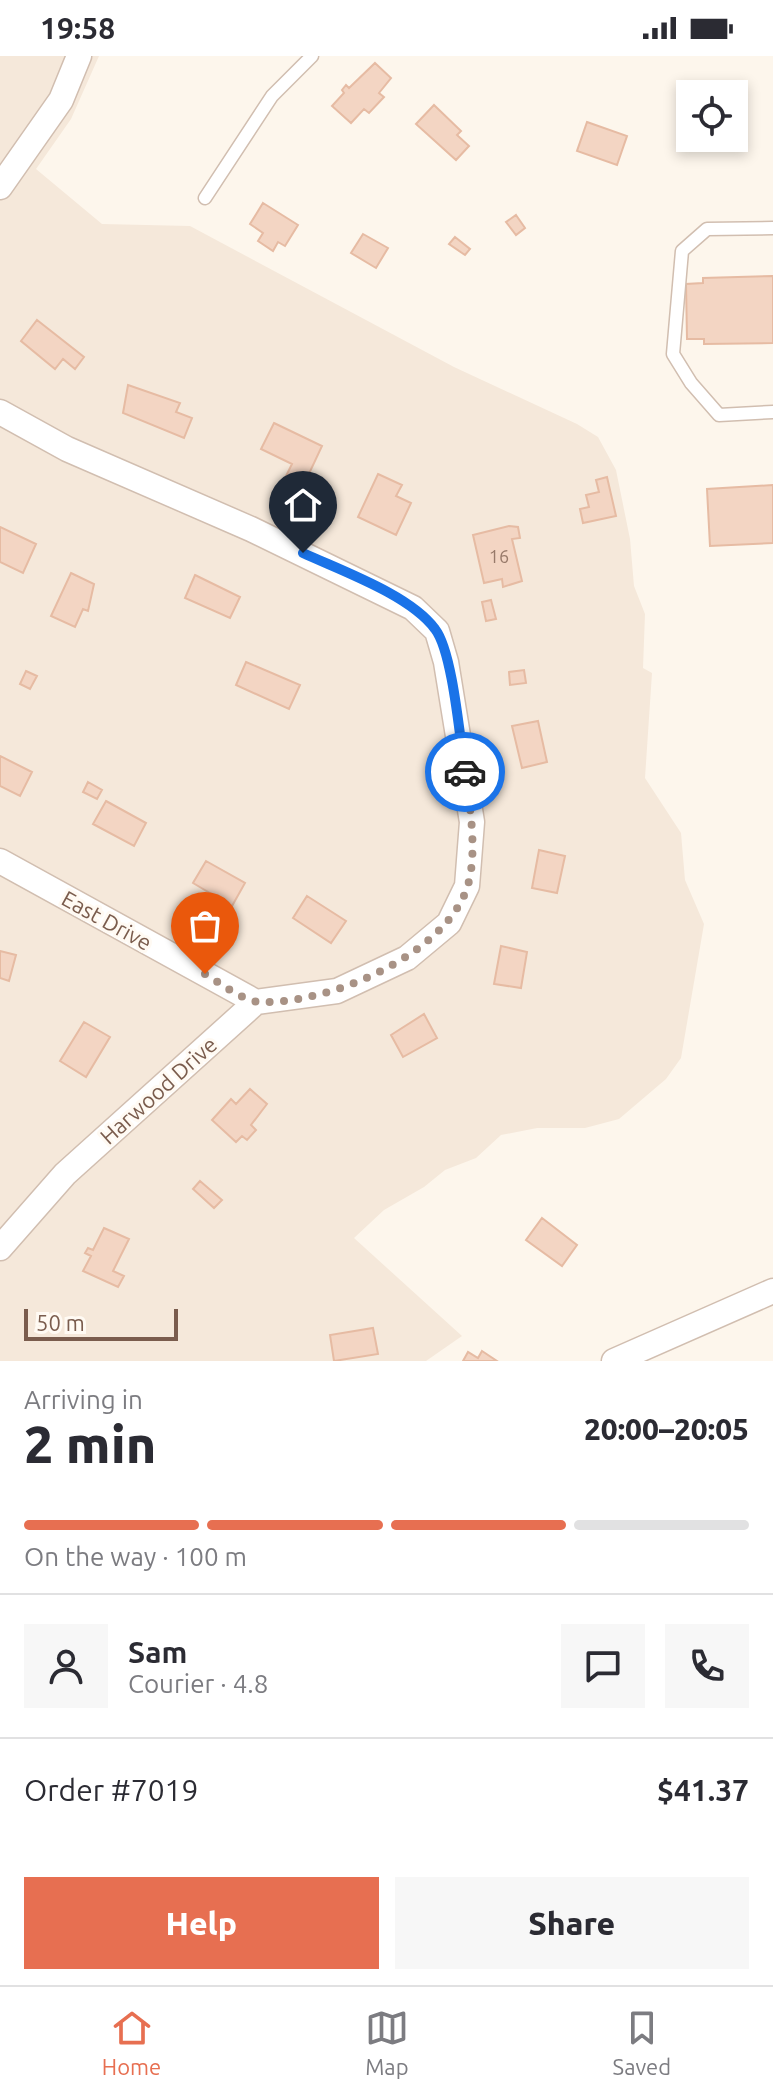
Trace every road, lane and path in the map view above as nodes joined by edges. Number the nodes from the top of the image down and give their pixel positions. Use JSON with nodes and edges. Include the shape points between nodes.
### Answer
{"nodes":[{"id":1,"x":79,"y":56,"type":"edge"},
{"id":2,"x":312,"y":56,"type":"edge"},
{"id":3,"x":0,"y":187,"type":"edge"},
{"id":4,"x":205,"y":198,"type":"dead end"},
{"id":5,"x":773,"y":228,"type":"edge"},
{"id":6,"x":0,"y":412,"type":"edge"},
{"id":7,"x":773,"y":412,"type":"edge"},
{"id":8,"x":0,"y":861,"type":"edge"},
{"id":9,"x":256,"y":1002,"type":"junction"},
{"id":10,"x":0,"y":1248,"type":"edge"},
{"id":11,"x":773,"y":1291,"type":"edge"},
{"id":12,"x":614,"y":1361,"type":"edge"}],
"edges":[{"from":1,"to":3,"type":"street","via":[[61,100]]},
{"from":2,"to":4,"type":"lane","via":[[272,96]]},
{"from":5,"to":7,"type":"lane","via":[[707,229],[682,251],[673,354],[719,415]]},
{"from":6,"to":9,"type":"street","via":[[67,449],[355,578],[413,608],[437,631],[472,822],[467,886],[449,923],[407,958],[337,991]]},
{"from":8,"to":9,"type":"street","name":"East Drive"},
{"from":9,"to":10,"type":"street","name":"Harwood Drive","via":[[65,1174]]},
{"from":11,"to":12,"type":"street"}]}
